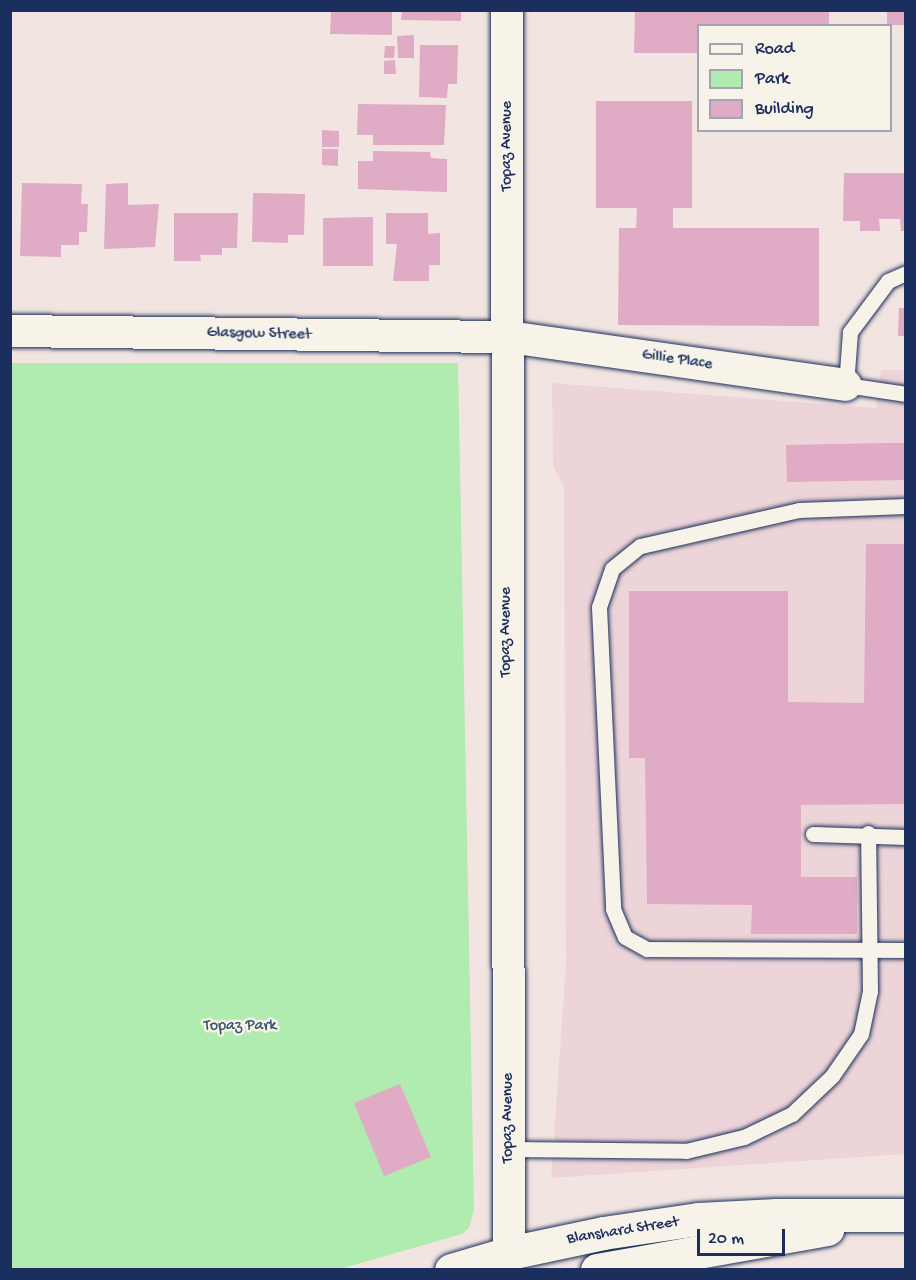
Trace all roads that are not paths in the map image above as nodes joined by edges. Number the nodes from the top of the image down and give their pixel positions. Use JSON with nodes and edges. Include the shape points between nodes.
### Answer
{"nodes":[{"id":1,"x":507,"y":10,"type":"edge"},
{"id":2,"x":906,"y":273,"type":"edge"},
{"id":3,"x":10,"y":331,"type":"edge"},
{"id":4,"x":508,"y":337,"type":"junction"},
{"id":5,"x":846,"y":385,"type":"junction"},
{"id":6,"x":906,"y":394,"type":"edge"},
{"id":7,"x":906,"y":506,"type":"edge"},
{"id":8,"x":868,"y":833,"type":"junction"},
{"id":9,"x":813,"y":834,"type":"dead end"},
{"id":10,"x":906,"y":837,"type":"edge"},
{"id":11,"x":870,"y":950,"type":"junction"},
{"id":12,"x":906,"y":950,"type":"edge"},
{"id":13,"x":509,"y":1149,"type":"junction"},
{"id":14,"x":904,"y":1215,"type":"edge"},
{"id":15,"x":509,"y":1252,"type":"junction"},
{"id":16,"x":451,"y":1269,"type":"edge"},
{"id":17,"x":597,"y":1269,"type":"edge"}],
"edges":[{"from":1,"to":4,"type":"street","name":"Topaz Avenue"},
{"from":2,"to":5,"type":"lane","via":[[888,281],[850,332]]},
{"from":3,"to":4,"type":"street","name":"Glasgow Street"},
{"from":4,"to":5,"type":"street","name":"Gillie Place"},
{"from":4,"to":13,"type":"street","name":"Topaz Avenue"},
{"from":5,"to":6,"type":"lane"},
{"from":7,"to":11,"type":"lane","via":[[799,510],[640,546],[612,569],[599,607],[613,909],[625,937],[647,949]]},
{"from":8,"to":9,"type":"lane"},
{"from":8,"to":10,"type":"lane"},
{"from":8,"to":11,"type":"lane"},
{"from":11,"to":12,"type":"lane"},
{"from":11,"to":13,"type":"lane","via":[[870,991],[861,1034],[832,1076],[792,1114],[744,1137],[686,1151]]},
{"from":13,"to":15,"type":"street","name":"Topaz Avenue"},
{"from":14,"to":15,"type":"main road","name":"Blanshard Street","via":[[698,1219]]},
{"from":14,"to":17,"type":"main road"},
{"from":15,"to":16,"type":"main road","name":"Blanshard Street"}]}
